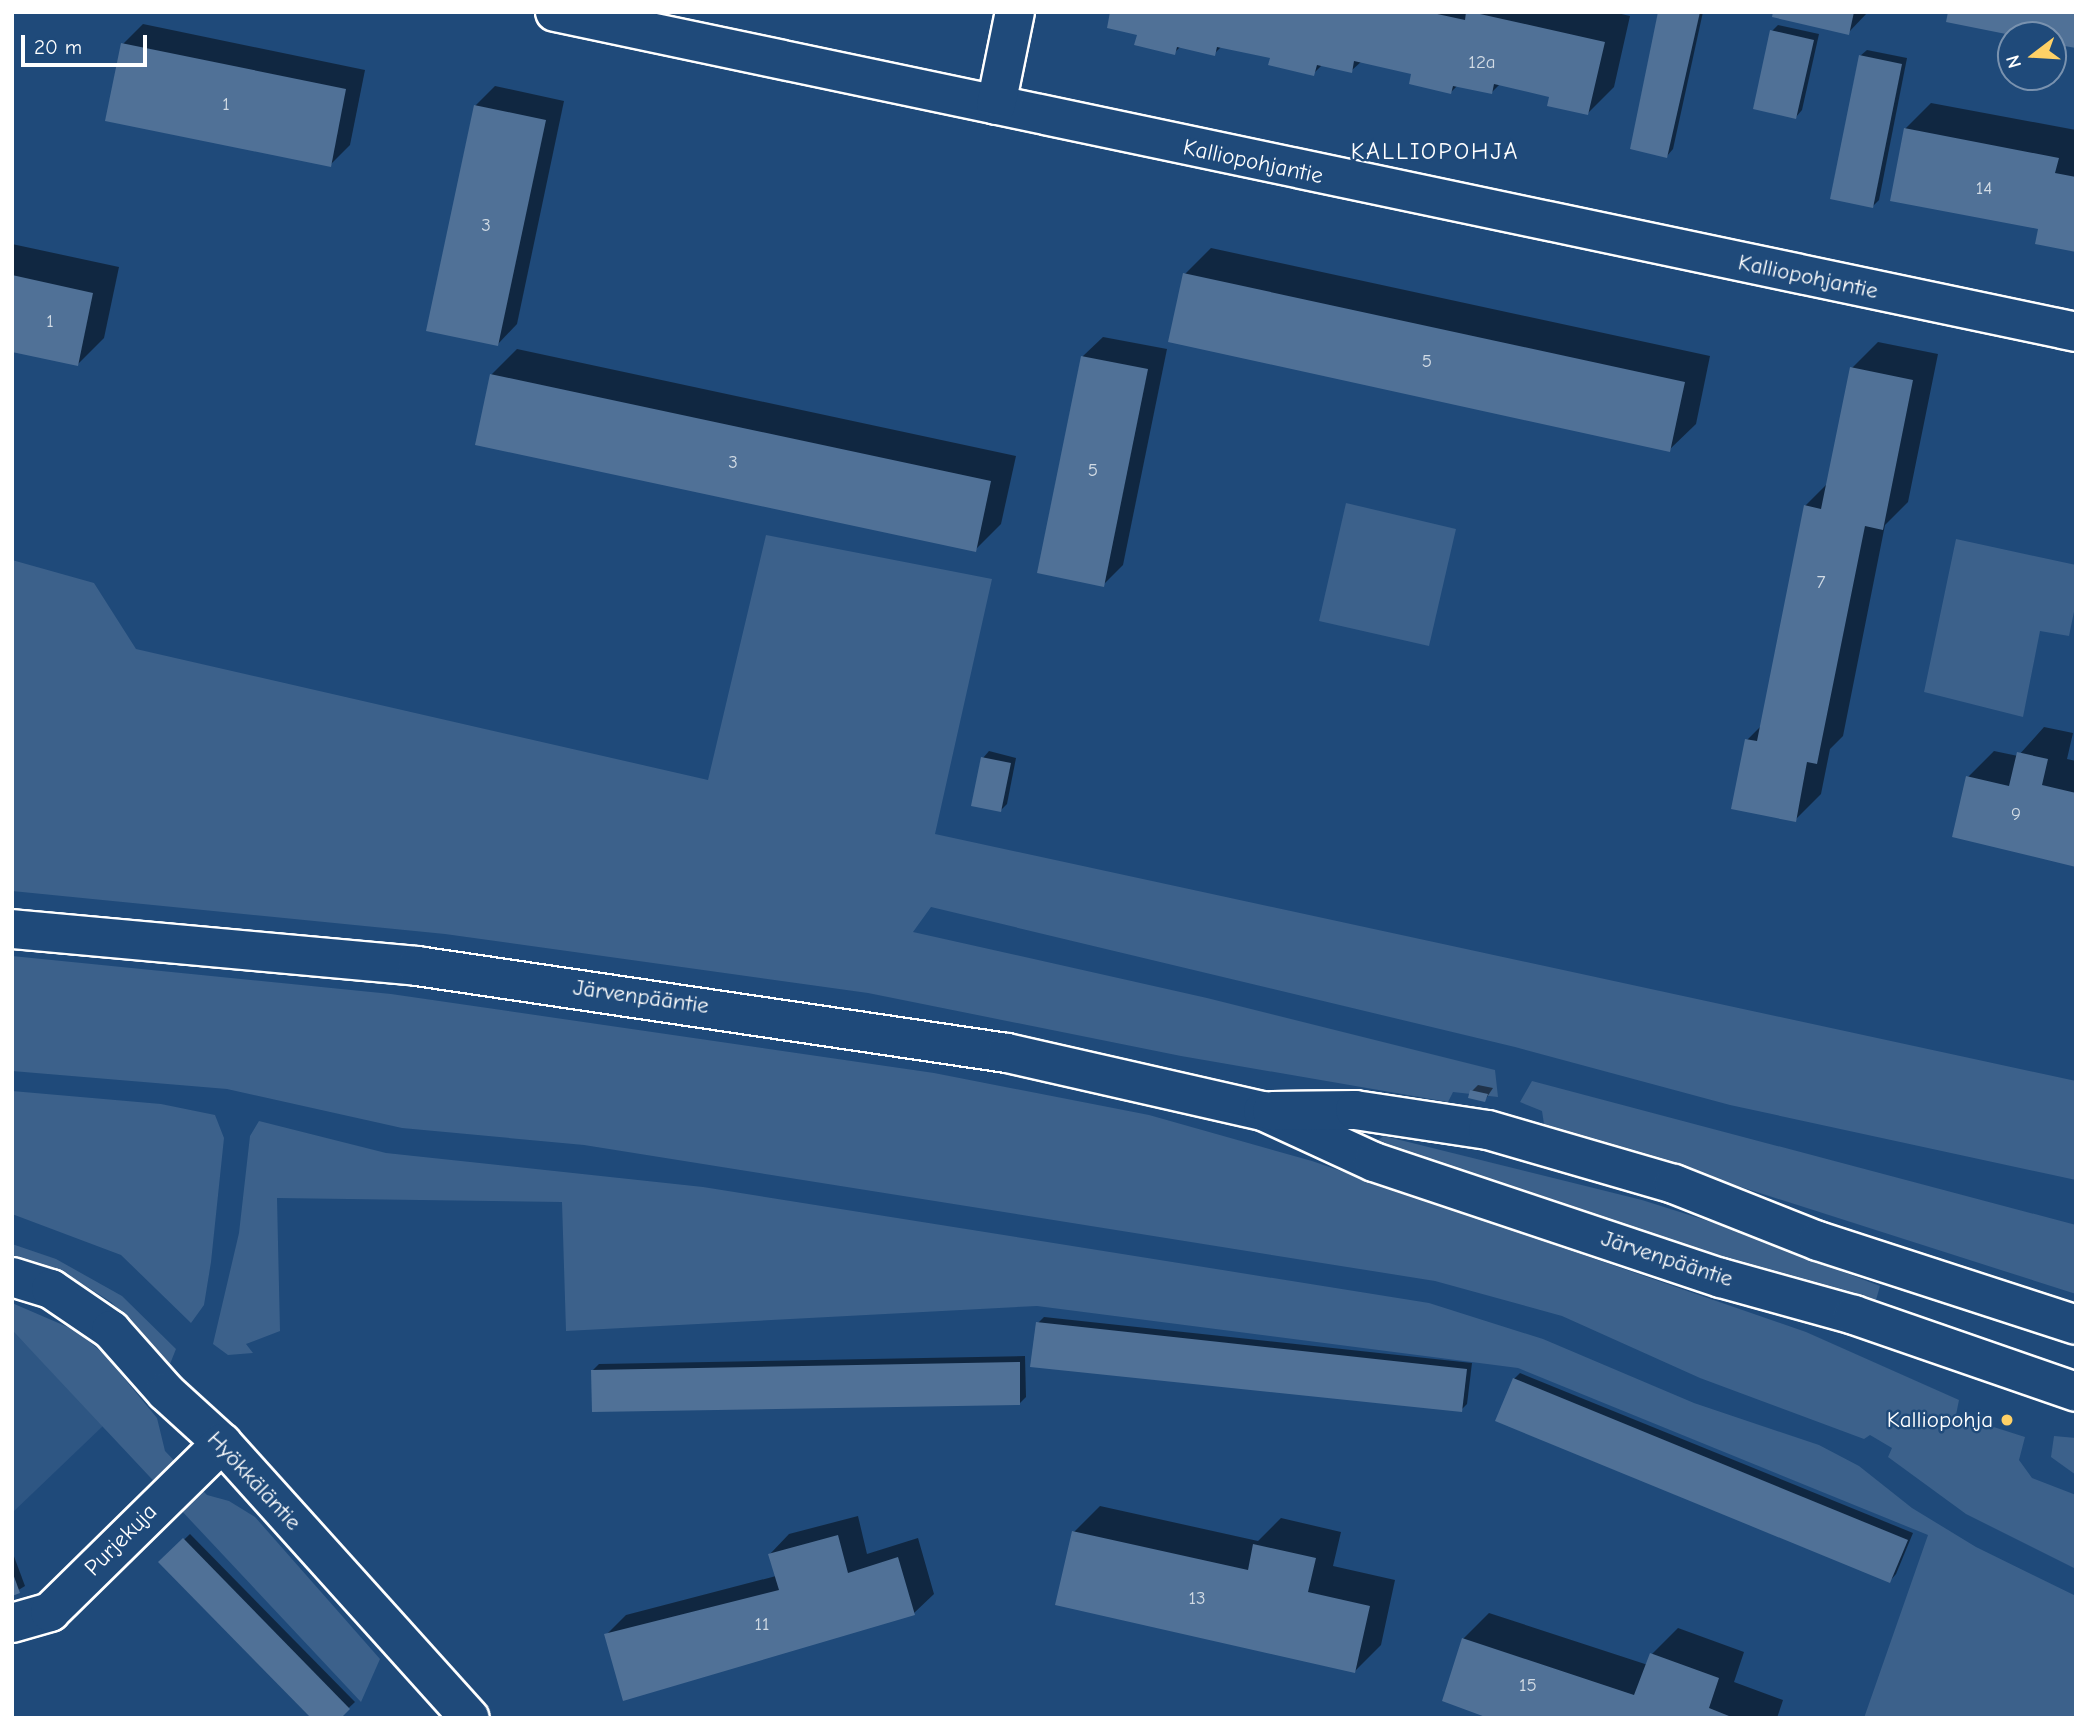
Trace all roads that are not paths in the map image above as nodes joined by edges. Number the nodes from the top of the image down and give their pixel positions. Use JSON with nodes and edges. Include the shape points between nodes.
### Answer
{"nodes":[{"id":1,"x":555,"y":12,"type":"edge"},
{"id":2,"x":1015,"y":12,"type":"edge"},
{"id":3,"x":996,"y":105,"type":"junction"},
{"id":4,"x":2076,"y":332,"type":"edge"},
{"id":5,"x":12,"y":929,"type":"edge"},
{"id":6,"x":1263,"y":1111,"type":"junction"},
{"id":7,"x":12,"y":1277,"type":"edge"},
{"id":8,"x":2076,"y":1325,"type":"edge"},
{"id":9,"x":2076,"y":1392,"type":"edge"},
{"id":10,"x":222,"y":1443,"type":"junction"},
{"id":11,"x":12,"y":1623,"type":"edge"},
{"id":12,"x":470,"y":1718,"type":"edge"}],
"edges":[{"from":1,"to":3,"type":"main road","name":"Kalliopohjantie"},
{"from":2,"to":3,"type":"main road"},
{"from":3,"to":4,"type":"main road","name":"Kalliopohjantie"},
{"from":5,"to":6,"type":"main road","name":"Järvenpääntie","via":[[417,966],[710,1006],[1007,1053]]},
{"from":6,"to":8,"type":"main road","name":"Järvenpääntie","via":[[1355,1110],[1488,1130],[1674,1184],[1818,1241]]},
{"from":6,"to":9,"type":"main road","name":"Järvenpääntie","via":[[1374,1162],[1721,1278],[1854,1315]]},
{"from":7,"to":10,"type":"main road","name":"Hyökkäläntie","via":[[51,1289],[111,1330],[166,1392]]},
{"from":10,"to":11,"type":"main road","name":"Purjekuja","via":[[50,1612]]},
{"from":10,"to":12,"type":"main road","name":"Hyökkäläntie"}]}
